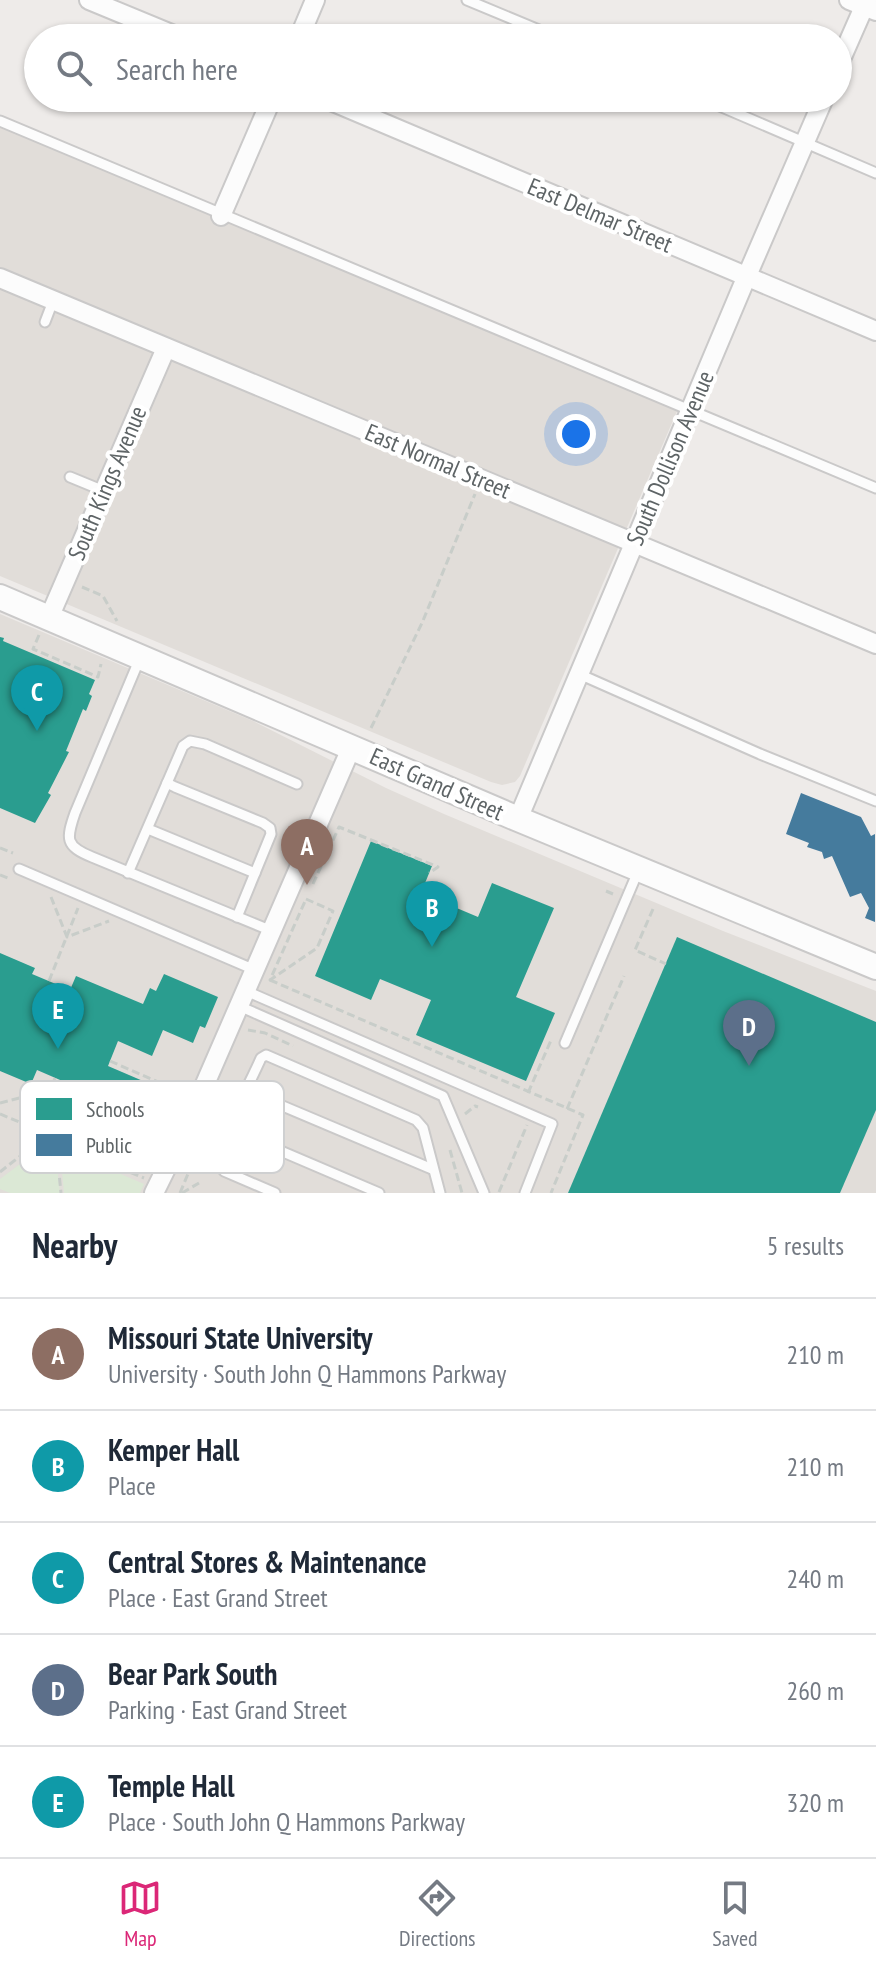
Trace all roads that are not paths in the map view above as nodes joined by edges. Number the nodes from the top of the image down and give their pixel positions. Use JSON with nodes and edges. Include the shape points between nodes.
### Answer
{"nodes":[{"id":1,"x":89,"y":0,"type":"edge"},
{"id":2,"x":315,"y":0,"type":"edge"},
{"id":3,"x":467,"y":0,"type":"edge"},
{"id":4,"x":864,"y":4,"type":"edge"},
{"id":5,"x":147,"y":24,"type":"edge"},
{"id":6,"x":305,"y":24,"type":"edge"},
{"id":7,"x":524,"y":24,"type":"edge"},
{"id":8,"x":852,"y":33,"type":"edge"},
{"id":9,"x":266,"y":112,"type":"edge"},
{"id":10,"x":357,"y":112,"type":"edge"},
{"id":11,"x":733,"y":112,"type":"edge"},
{"id":12,"x":818,"y":112,"type":"edge"},
{"id":13,"x":0,"y":121,"type":"edge"},
{"id":14,"x":804,"y":143,"type":"junction"},
{"id":15,"x":876,"y":173,"type":"edge"},
{"id":16,"x":221,"y":216,"type":"junction"},
{"id":17,"x":0,"y":278,"type":"edge"},
{"id":18,"x":746,"y":278,"type":"junction"},
{"id":19,"x":53,"y":301,"type":"junction"},
{"id":20,"x":45,"y":322,"type":"dead end"},
{"id":21,"x":876,"y":331,"type":"edge"},
{"id":22,"x":166,"y":348,"type":"junction"},
{"id":23,"x":690,"y":410,"type":"junction"},
{"id":24,"x":70,"y":477,"type":"dead end"},
{"id":25,"x":876,"y":488,"type":"edge"},
{"id":26,"x":104,"y":491,"type":"junction"},
{"id":27,"x":634,"y":543,"type":"junction"},
{"id":28,"x":0,"y":597,"type":"edge"},
{"id":29,"x":44,"y":626,"type":"junction"},
{"id":30,"x":876,"y":644,"type":"edge"},
{"id":31,"x":140,"y":656,"type":"junction"},
{"id":32,"x":579,"y":674,"type":"junction"},
{"id":33,"x":352,"y":746,"type":"junction"},
{"id":34,"x":167,"y":783,"type":"junction"},
{"id":35,"x":297,"y":784,"type":"dead end"},
{"id":36,"x":876,"y":801,"type":"edge"},
{"id":37,"x":518,"y":819,"type":"junction"},
{"id":38,"x":148,"y":829,"type":"junction"},
{"id":39,"x":19,"y":869,"type":"dead end"},
{"id":40,"x":639,"y":869,"type":"junction"},
{"id":41,"x":128,"y":873,"type":"junction"},
{"id":42,"x":255,"y":873,"type":"junction"},
{"id":43,"x":237,"y":917,"type":"junction"},
{"id":44,"x":272,"y":931,"type":"junction"},
{"id":45,"x":876,"y":967,"type":"edge"},
{"id":46,"x":262,"y":975,"type":"junction"},
{"id":47,"x":242,"y":999,"type":"junction"},
{"id":48,"x":565,"y":1043,"type":"dead end"},
{"id":49,"x":214,"y":1081,"type":"edge"},
{"id":50,"x":251,"y":1081,"type":"edge"},
{"id":51,"x":284,"y":1107,"type":"edge"},
{"id":52,"x":284,"y":1152,"type":"edge"},
{"id":53,"x":432,"y":1169,"type":"junction"},
{"id":54,"x":229,"y":1173,"type":"edge"},
{"id":55,"x":275,"y":1193,"type":"edge"},
{"id":56,"x":379,"y":1193,"type":"edge"},
{"id":57,"x":440,"y":1193,"type":"edge"},
{"id":58,"x":484,"y":1193,"type":"edge"},
{"id":59,"x":525,"y":1193,"type":"edge"}],
"edges":[{"from":1,"to":5,"type":"street"},
{"from":2,"to":6,"type":"street"},
{"from":3,"to":7,"type":"lane"},
{"from":4,"to":8,"type":"street"},
{"from":9,"to":16,"type":"street"},
{"from":10,"to":18,"type":"street","name":"East Delmar Street"},
{"from":11,"to":14,"type":"lane"},
{"from":12,"to":14,"type":"street","name":"South Dollison Avenue"},
{"from":13,"to":16,"type":"lane"},
{"from":14,"to":15,"type":"lane"},
{"from":14,"to":18,"type":"street","name":"South Dollison Avenue"},
{"from":16,"to":23,"type":"lane"},
{"from":17,"to":19,"type":"street","name":"East Normal Street"},
{"from":18,"to":21,"type":"street","name":"East Delmar Street"},
{"from":18,"to":23,"type":"street","name":"South Dollison Avenue"},
{"from":19,"to":20,"type":"lane"},
{"from":19,"to":22,"type":"street","name":"East Normal Street"},
{"from":22,"to":26,"type":"street","name":"South Kings Avenue"},
{"from":22,"to":27,"type":"street","name":"East Normal Street"},
{"from":23,"to":25,"type":"lane"},
{"from":23,"to":27,"type":"street","name":"South Dollison Avenue"},
{"from":24,"to":26,"type":"lane"},
{"from":26,"to":29,"type":"street","name":"South Kings Avenue"},
{"from":27,"to":30,"type":"street","name":"East Normal Street"},
{"from":27,"to":32,"type":"street","name":"South Dollison Avenue"},
{"from":28,"to":29,"type":"main road","name":"East Grand Street"},
{"from":29,"to":31,"type":"main road","name":"East Grand Street"},
{"from":31,"to":33,"type":"main road","name":"East Grand Street"},
{"from":31,"to":41,"type":"lane","via":[[68,834],[78,851]]},
{"from":32,"to":36,"type":"lane"},
{"from":32,"to":37,"type":"street","name":"South Dollison Avenue"},
{"from":33,"to":37,"type":"main road","name":"East Grand Street"},
{"from":33,"to":44,"type":"street"},
{"from":34,"to":35,"type":"lane","via":[[190,741]]},
{"from":34,"to":38,"type":"lane"},
{"from":34,"to":42,"type":"lane","via":[[270,828]]},
{"from":37,"to":40,"type":"main road","name":"East Grand Street"},
{"from":38,"to":41,"type":"lane"},
{"from":38,"to":42,"type":"lane"},
{"from":39,"to":46,"type":"lane"},
{"from":40,"to":45,"type":"main road","name":"East Grand Street"},
{"from":40,"to":48,"type":"lane"},
{"from":41,"to":43,"type":"lane"},
{"from":42,"to":43,"type":"lane"},
{"from":43,"to":44,"type":"lane"},
{"from":44,"to":46,"type":"street"},
{"from":46,"to":47,"type":"street"},
{"from":47,"to":49,"type":"street"},
{"from":47,"to":58,"type":"lane","via":[[443,1096]]},
{"from":47,"to":59,"type":"lane","via":[[552,1124]]},
{"from":50,"to":53,"type":"lane","via":[[266,1055],[416,1120],[423,1128]]},
{"from":51,"to":53,"type":"lane"},
{"from":52,"to":56,"type":"lane"},
{"from":53,"to":57,"type":"lane"},
{"from":54,"to":55,"type":"lane"}]}
